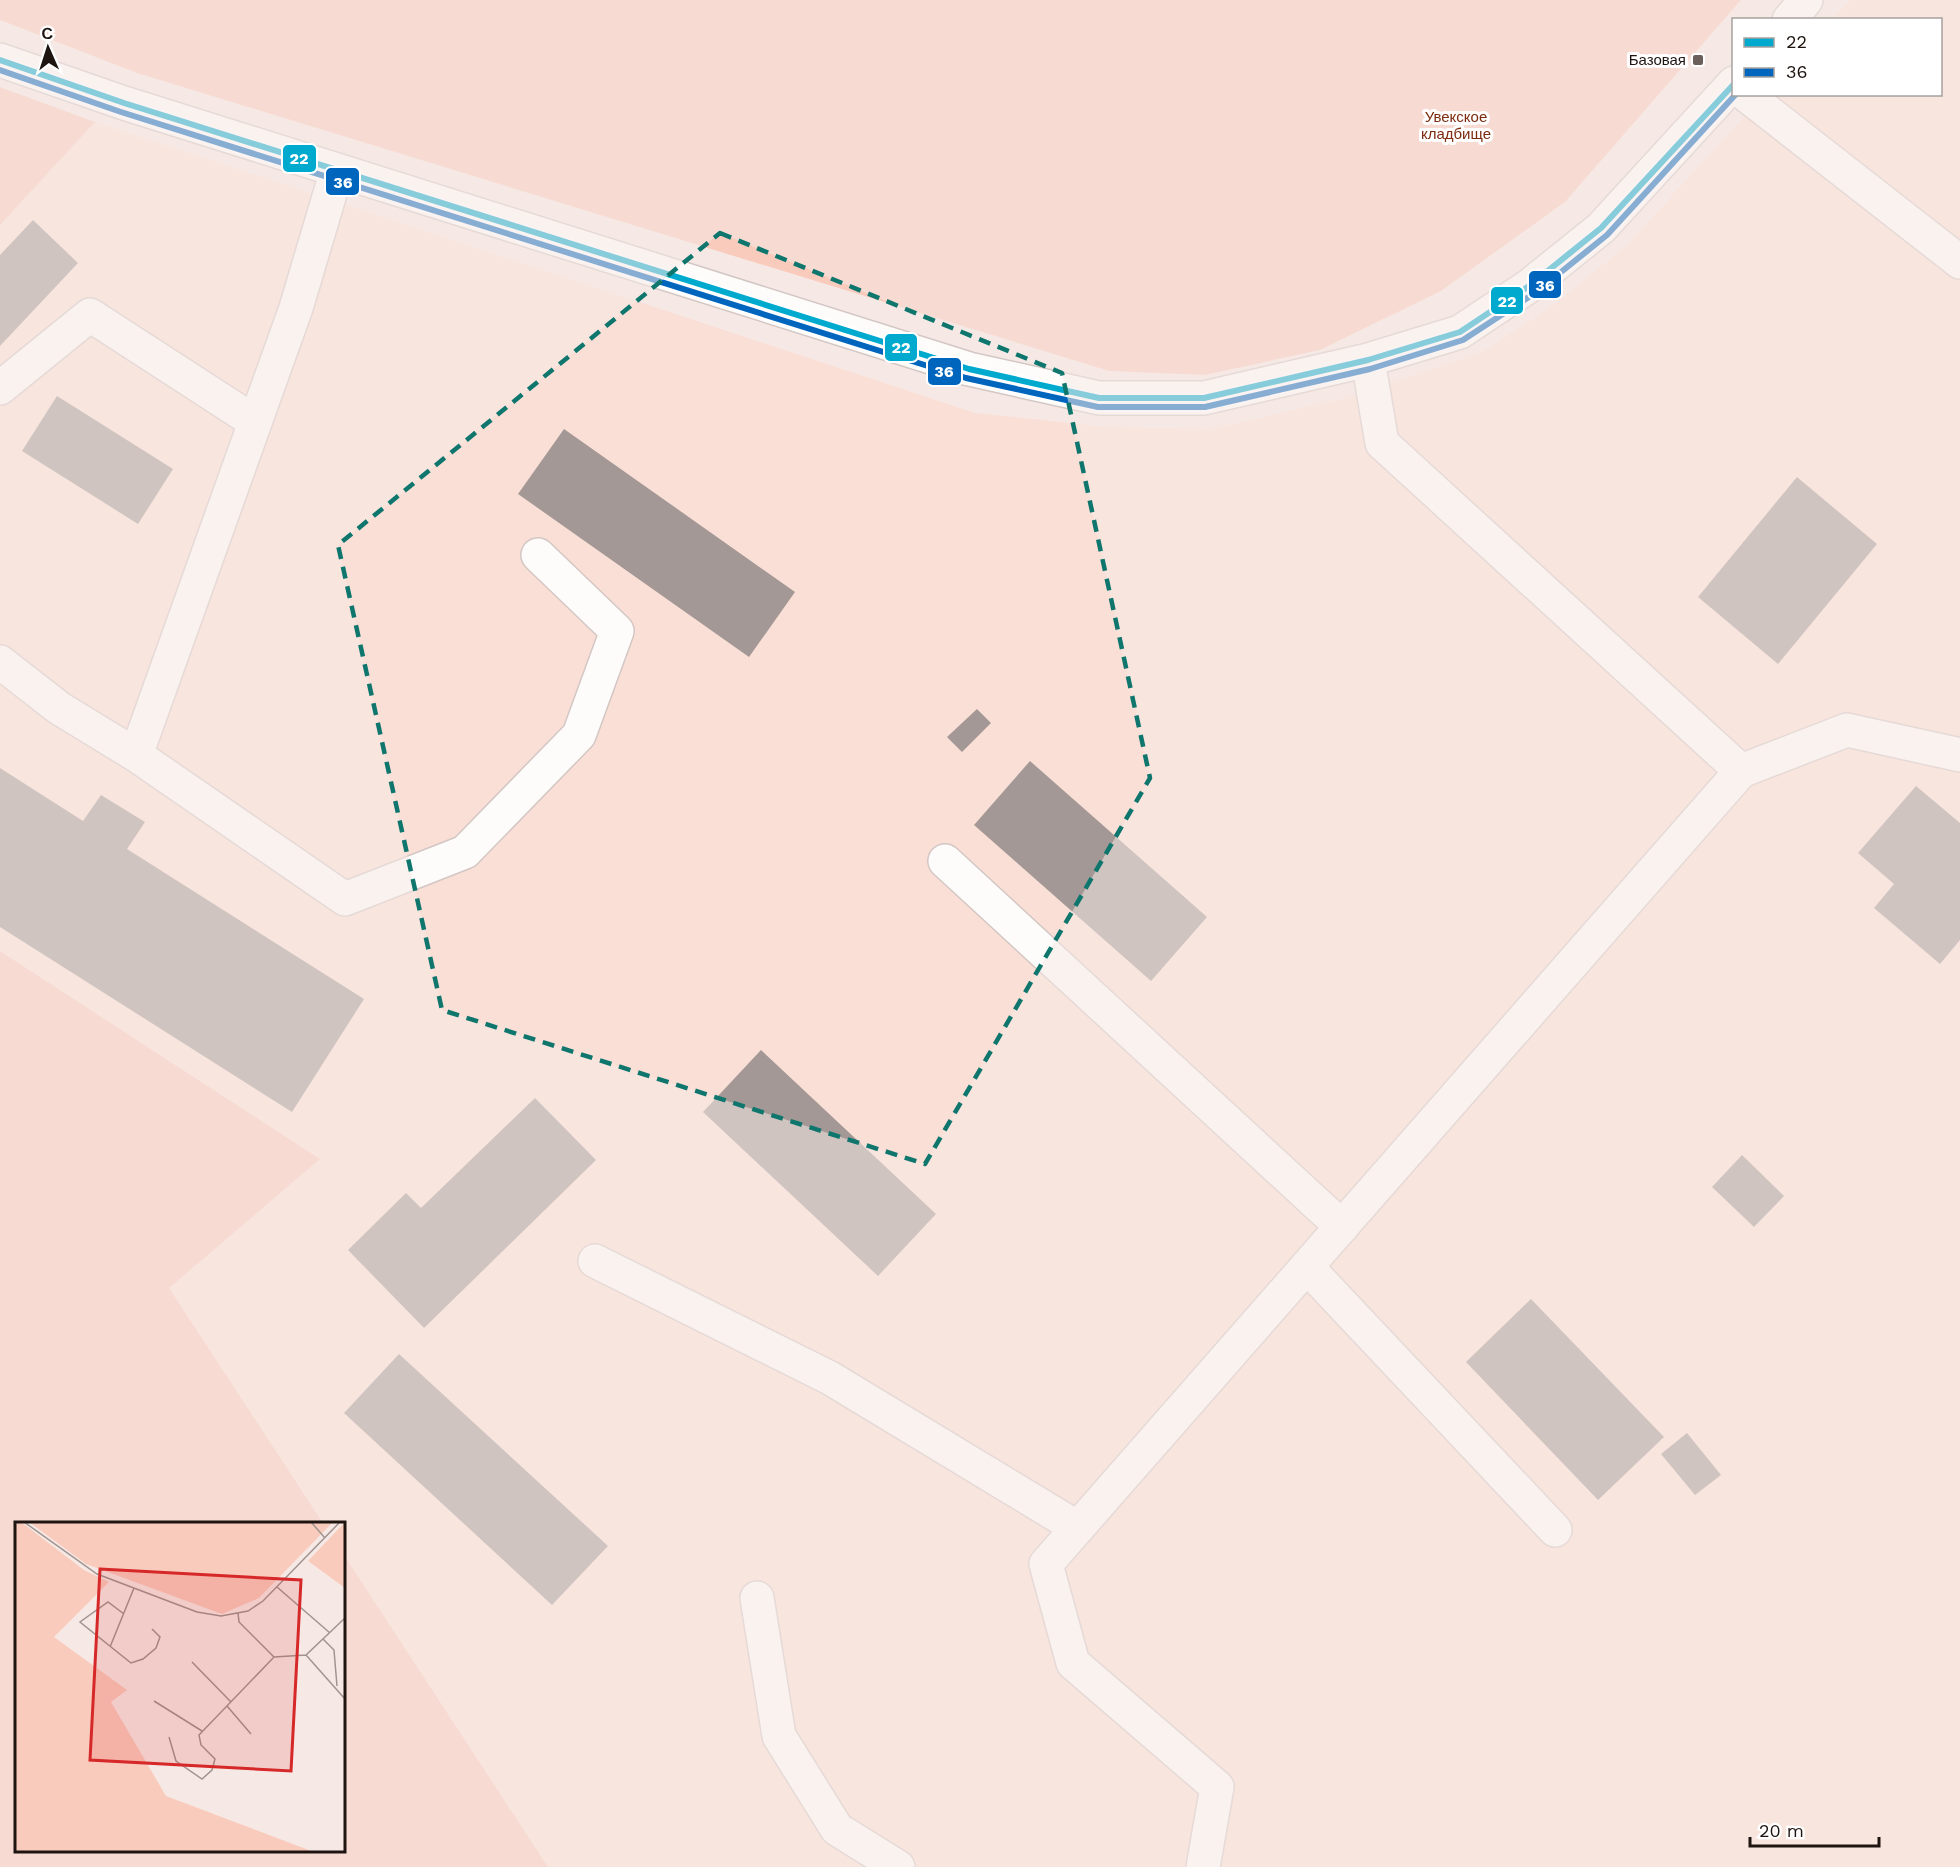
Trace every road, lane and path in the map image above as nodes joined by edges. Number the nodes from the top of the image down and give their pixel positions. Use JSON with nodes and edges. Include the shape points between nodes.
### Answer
{"nodes":[{"id":1,"x":1806,"y":0,"type":"edge"},
{"id":2,"x":1791,"y":18,"type":"edge"},
{"id":3,"x":0,"y":60,"type":"edge"},
{"id":4,"x":1732,"y":91,"type":"edge"},
{"id":5,"x":1748,"y":96,"type":"edge"},
{"id":6,"x":337,"y":170,"type":"junction"},
{"id":7,"x":1960,"y":262,"type":"edge"},
{"id":8,"x":1368,"y":360,"type":"junction"},
{"id":9,"x":0,"y":388,"type":"edge"},
{"id":10,"x":255,"y":422,"type":"junction"},
{"id":11,"x":538,"y":555,"type":"dead end"},
{"id":12,"x":0,"y":662,"type":"edge"},
{"id":13,"x":135,"y":755,"type":"junction"},
{"id":14,"x":1960,"y":755,"type":"edge"},
{"id":15,"x":1741,"y":771,"type":"junction"},
{"id":16,"x":945,"y":861,"type":"dead end"},
{"id":17,"x":1342,"y":1227,"type":"junction"},
{"id":18,"x":595,"y":1261,"type":"dead end"},
{"id":19,"x":1307,"y":1267,"type":"junction"},
{"id":20,"x":1078,"y":1528,"type":"junction"},
{"id":21,"x":1555,"y":1530,"type":"dead end"},
{"id":22,"x":757,"y":1598,"type":"dead end"},
{"id":23,"x":898,"y":1867,"type":"edge"},
{"id":24,"x":1203,"y":1867,"type":"edge"}],
"edges":[{"from":1,"to":2,"type":"street"},
{"from":3,"to":6,"type":"street"},
{"from":4,"to":8,"type":"street","via":[[1601,228],[1529,286],[1460,332]]},
{"from":5,"to":7,"type":"street"},
{"from":6,"to":8,"type":"street","via":[[969,369],[1099,398],[1204,398]]},
{"from":6,"to":10,"type":"street","via":[[296,308]]},
{"from":8,"to":15,"type":"street","via":[[1382,443]]},
{"from":9,"to":10,"type":"street","via":[[90,315]]},
{"from":10,"to":13,"type":"street"},
{"from":11,"to":13,"type":"street","via":[[618,631],[579,735],[465,852],[345,899]]},
{"from":12,"to":13,"type":"street","via":[[59,708]]},
{"from":14,"to":15,"type":"street","via":[[1847,730]]},
{"from":15,"to":17,"type":"street"},
{"from":16,"to":17,"type":"street"},
{"from":17,"to":19,"type":"street"},
{"from":18,"to":20,"type":"street","via":[[830,1378]]},
{"from":19,"to":20,"type":"street"},
{"from":19,"to":21,"type":"street"},
{"from":20,"to":24,"type":"street","via":[[1046,1564],[1074,1663],[1217,1787]]},
{"from":22,"to":23,"type":"street","via":[[779,1736],[837,1829]]}]}
